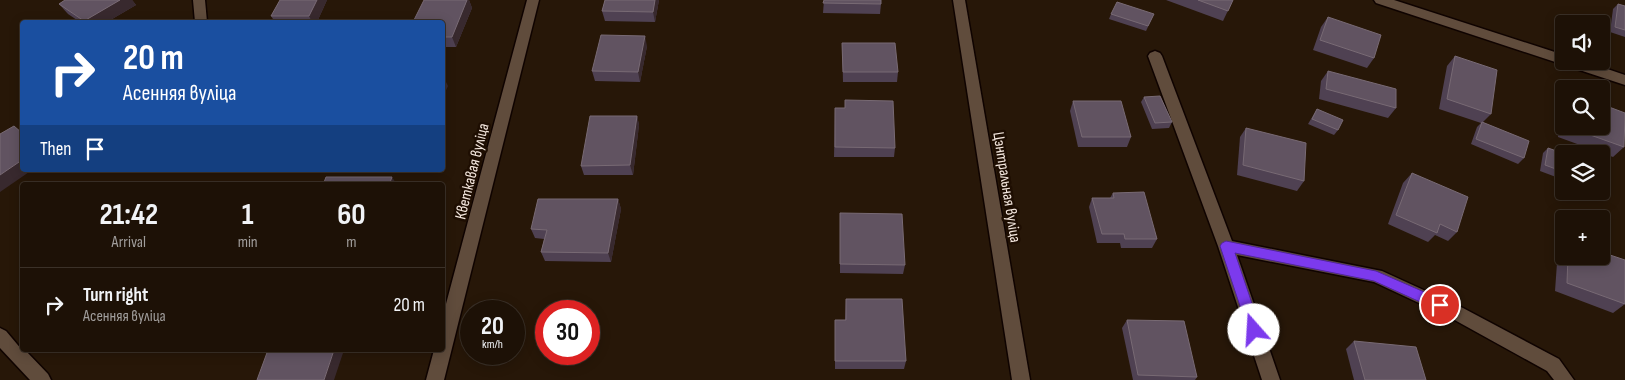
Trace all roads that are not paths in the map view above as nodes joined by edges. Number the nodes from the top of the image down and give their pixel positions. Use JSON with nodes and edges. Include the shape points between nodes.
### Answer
{"nodes":[{"id":1,"x":199,"y":0,"type":"edge"},
{"id":2,"x":533,"y":0,"type":"edge"},
{"id":3,"x":960,"y":0,"type":"edge"},
{"id":4,"x":1380,"y":0,"type":"edge"},
{"id":5,"x":202,"y":20,"type":"edge"},
{"id":6,"x":1155,"y":56,"type":"dead end"},
{"id":7,"x":1555,"y":57,"type":"edge"},
{"id":8,"x":1595,"y":70,"type":"edge"},
{"id":9,"x":1625,"y":80,"type":"edge"},
{"id":10,"x":1226,"y":246,"type":"junction"},
{"id":11,"x":0,"y":336,"type":"edge"},
{"id":12,"x":445,"y":341,"type":"edge"},
{"id":13,"x":442,"y":352,"type":"edge"},
{"id":14,"x":42,"y":380,"type":"edge"},
{"id":15,"x":435,"y":380,"type":"edge"},
{"id":16,"x":1021,"y":380,"type":"edge"},
{"id":17,"x":1271,"y":380,"type":"edge"},
{"id":18,"x":1566,"y":380,"type":"edge"}],
"edges":[{"from":1,"to":5,"type":"street"},
{"from":2,"to":12,"type":"street","name":"Кветкавая вуліца"},
{"from":3,"to":16,"type":"street","name":"Цэнтральная вуліца"},
{"from":4,"to":7,"type":"street"},
{"from":6,"to":10,"type":"street"},
{"from":8,"to":9,"type":"street"},
{"from":10,"to":17,"type":"street"},
{"from":10,"to":18,"type":"street","via":[[1376,276],[1457,313],[1553,366]]},
{"from":11,"to":14,"type":"street"},
{"from":13,"to":15,"type":"street","name":"Кветкавая вуліца"}]}
